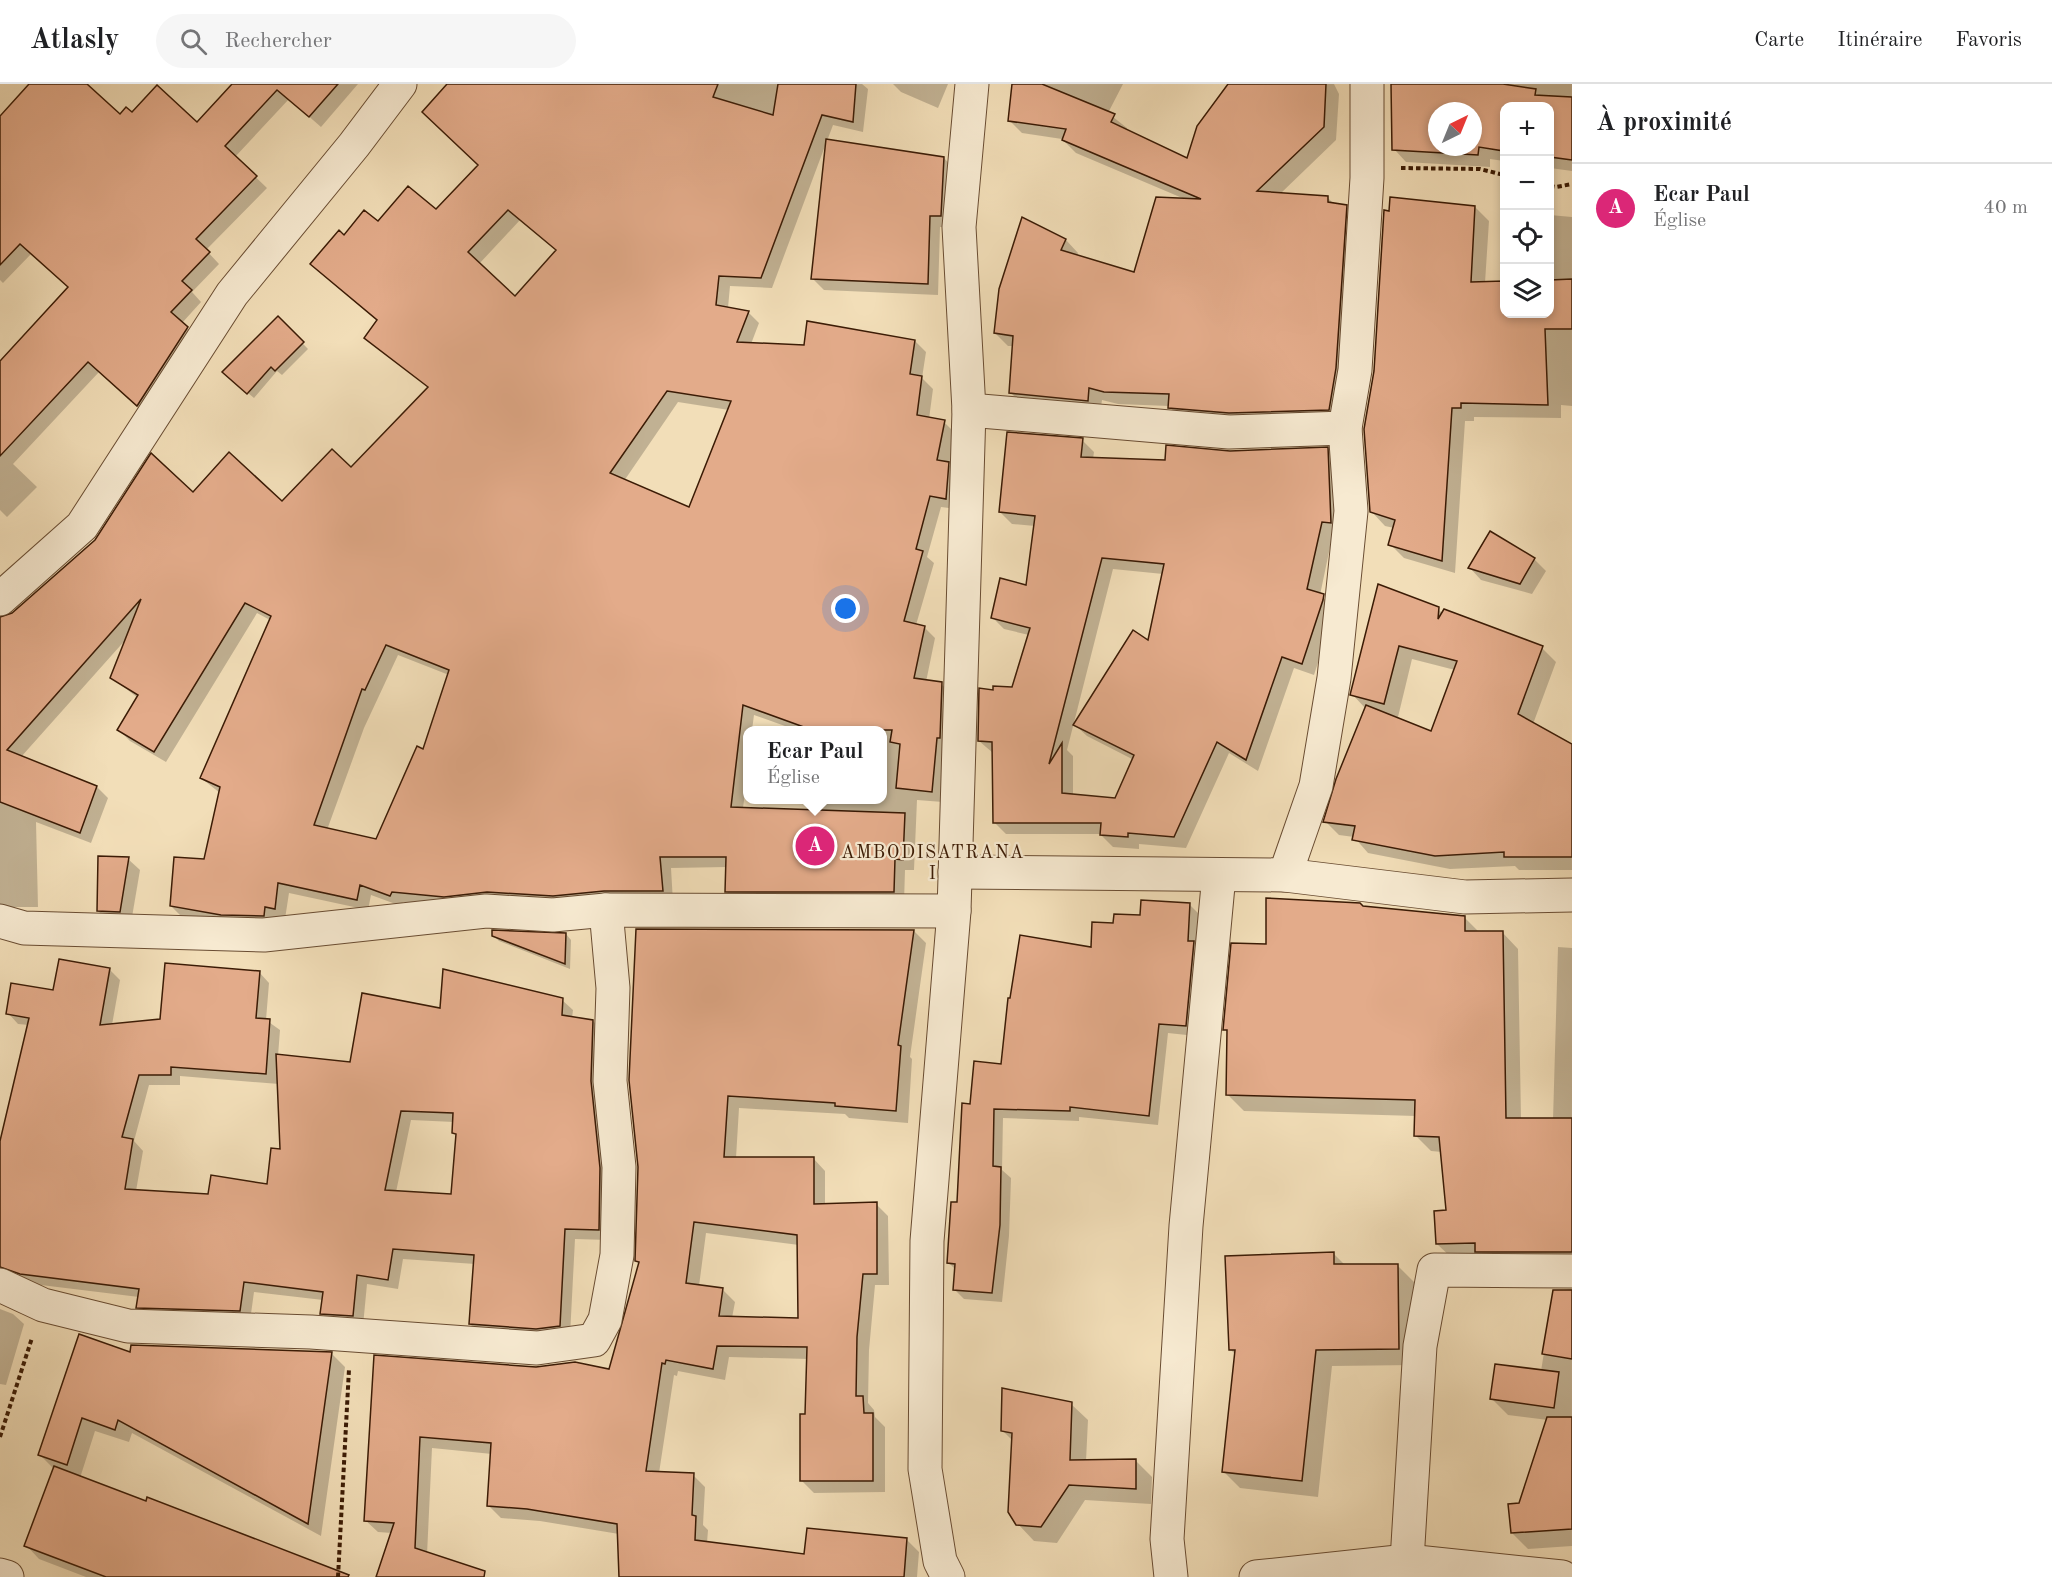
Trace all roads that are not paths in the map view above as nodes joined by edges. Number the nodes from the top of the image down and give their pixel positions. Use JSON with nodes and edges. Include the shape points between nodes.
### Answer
{"nodes":[{"id":1,"x":400,"y":84,"type":"edge"},
{"id":2,"x":972,"y":84,"type":"edge"},
{"id":3,"x":1367,"y":84,"type":"edge"},
{"id":4,"x":969,"y":410,"type":"junction"},
{"id":5,"x":1345,"y":428,"type":"junction"},
{"id":6,"x":0,"y":599,"type":"edge"},
{"id":7,"x":955,"y":872,"type":"junction"},
{"id":8,"x":1285,"y":874,"type":"junction"},
{"id":9,"x":1219,"y":875,"type":"junction"},
{"id":10,"x":1572,"y":895,"type":"edge"},
{"id":11,"x":606,"y":910,"type":"junction"},
{"id":12,"x":954,"y":911,"type":"junction"},
{"id":13,"x":0,"y":921,"type":"edge"},
{"id":14,"x":1572,"y":1271,"type":"edge"},
{"id":15,"x":0,"y":1285,"type":"edge"},
{"id":16,"x":1407,"y":1562,"type":"junction"},
{"id":17,"x":0,"y":1575,"type":"edge"},
{"id":18,"x":8,"y":1577,"type":"edge"},
{"id":19,"x":948,"y":1577,"type":"edge"},
{"id":20,"x":1171,"y":1577,"type":"edge"},
{"id":21,"x":1256,"y":1577,"type":"edge"},
{"id":22,"x":1562,"y":1577,"type":"edge"}],
"edges":[{"from":1,"to":6,"type":"street","via":[[232,294],[82,526]]},
{"from":2,"to":4,"type":"street","via":[[959,227]]},
{"from":3,"to":5,"type":"street","via":[[1367,167],[1355,370]]},
{"from":4,"to":5,"type":"street","via":[[1229,432]]},
{"from":4,"to":7,"type":"street"},
{"from":5,"to":8,"type":"street","via":[[1351,511],[1334,678],[1316,786]]},
{"from":7,"to":9,"type":"street"},
{"from":7,"to":12,"type":"street"},
{"from":8,"to":9,"type":"street"},
{"from":8,"to":10,"type":"street","via":[[1465,897]]},
{"from":9,"to":20,"type":"street","via":[[1186,1226],[1167,1539]]},
{"from":11,"to":12,"type":"street"},
{"from":11,"to":13,"type":"street","via":[[553,915],[486,911],[264,935],[24,928]]},
{"from":11,"to":15,"type":"street","via":[[613,988],[610,1081],[619,1178],[617,1254],[605,1320],[594,1340],[537,1348],[128,1326],[43,1305]]},
{"from":12,"to":19,"type":"street","via":[[927,1241],[925,1469],[940,1561]]},
{"from":14,"to":16,"type":"street","via":[[1434,1270],[1420,1346]]},
{"from":16,"to":21,"type":"street"},
{"from":16,"to":22,"type":"street"},
{"from":17,"to":18,"type":"street"}]}
